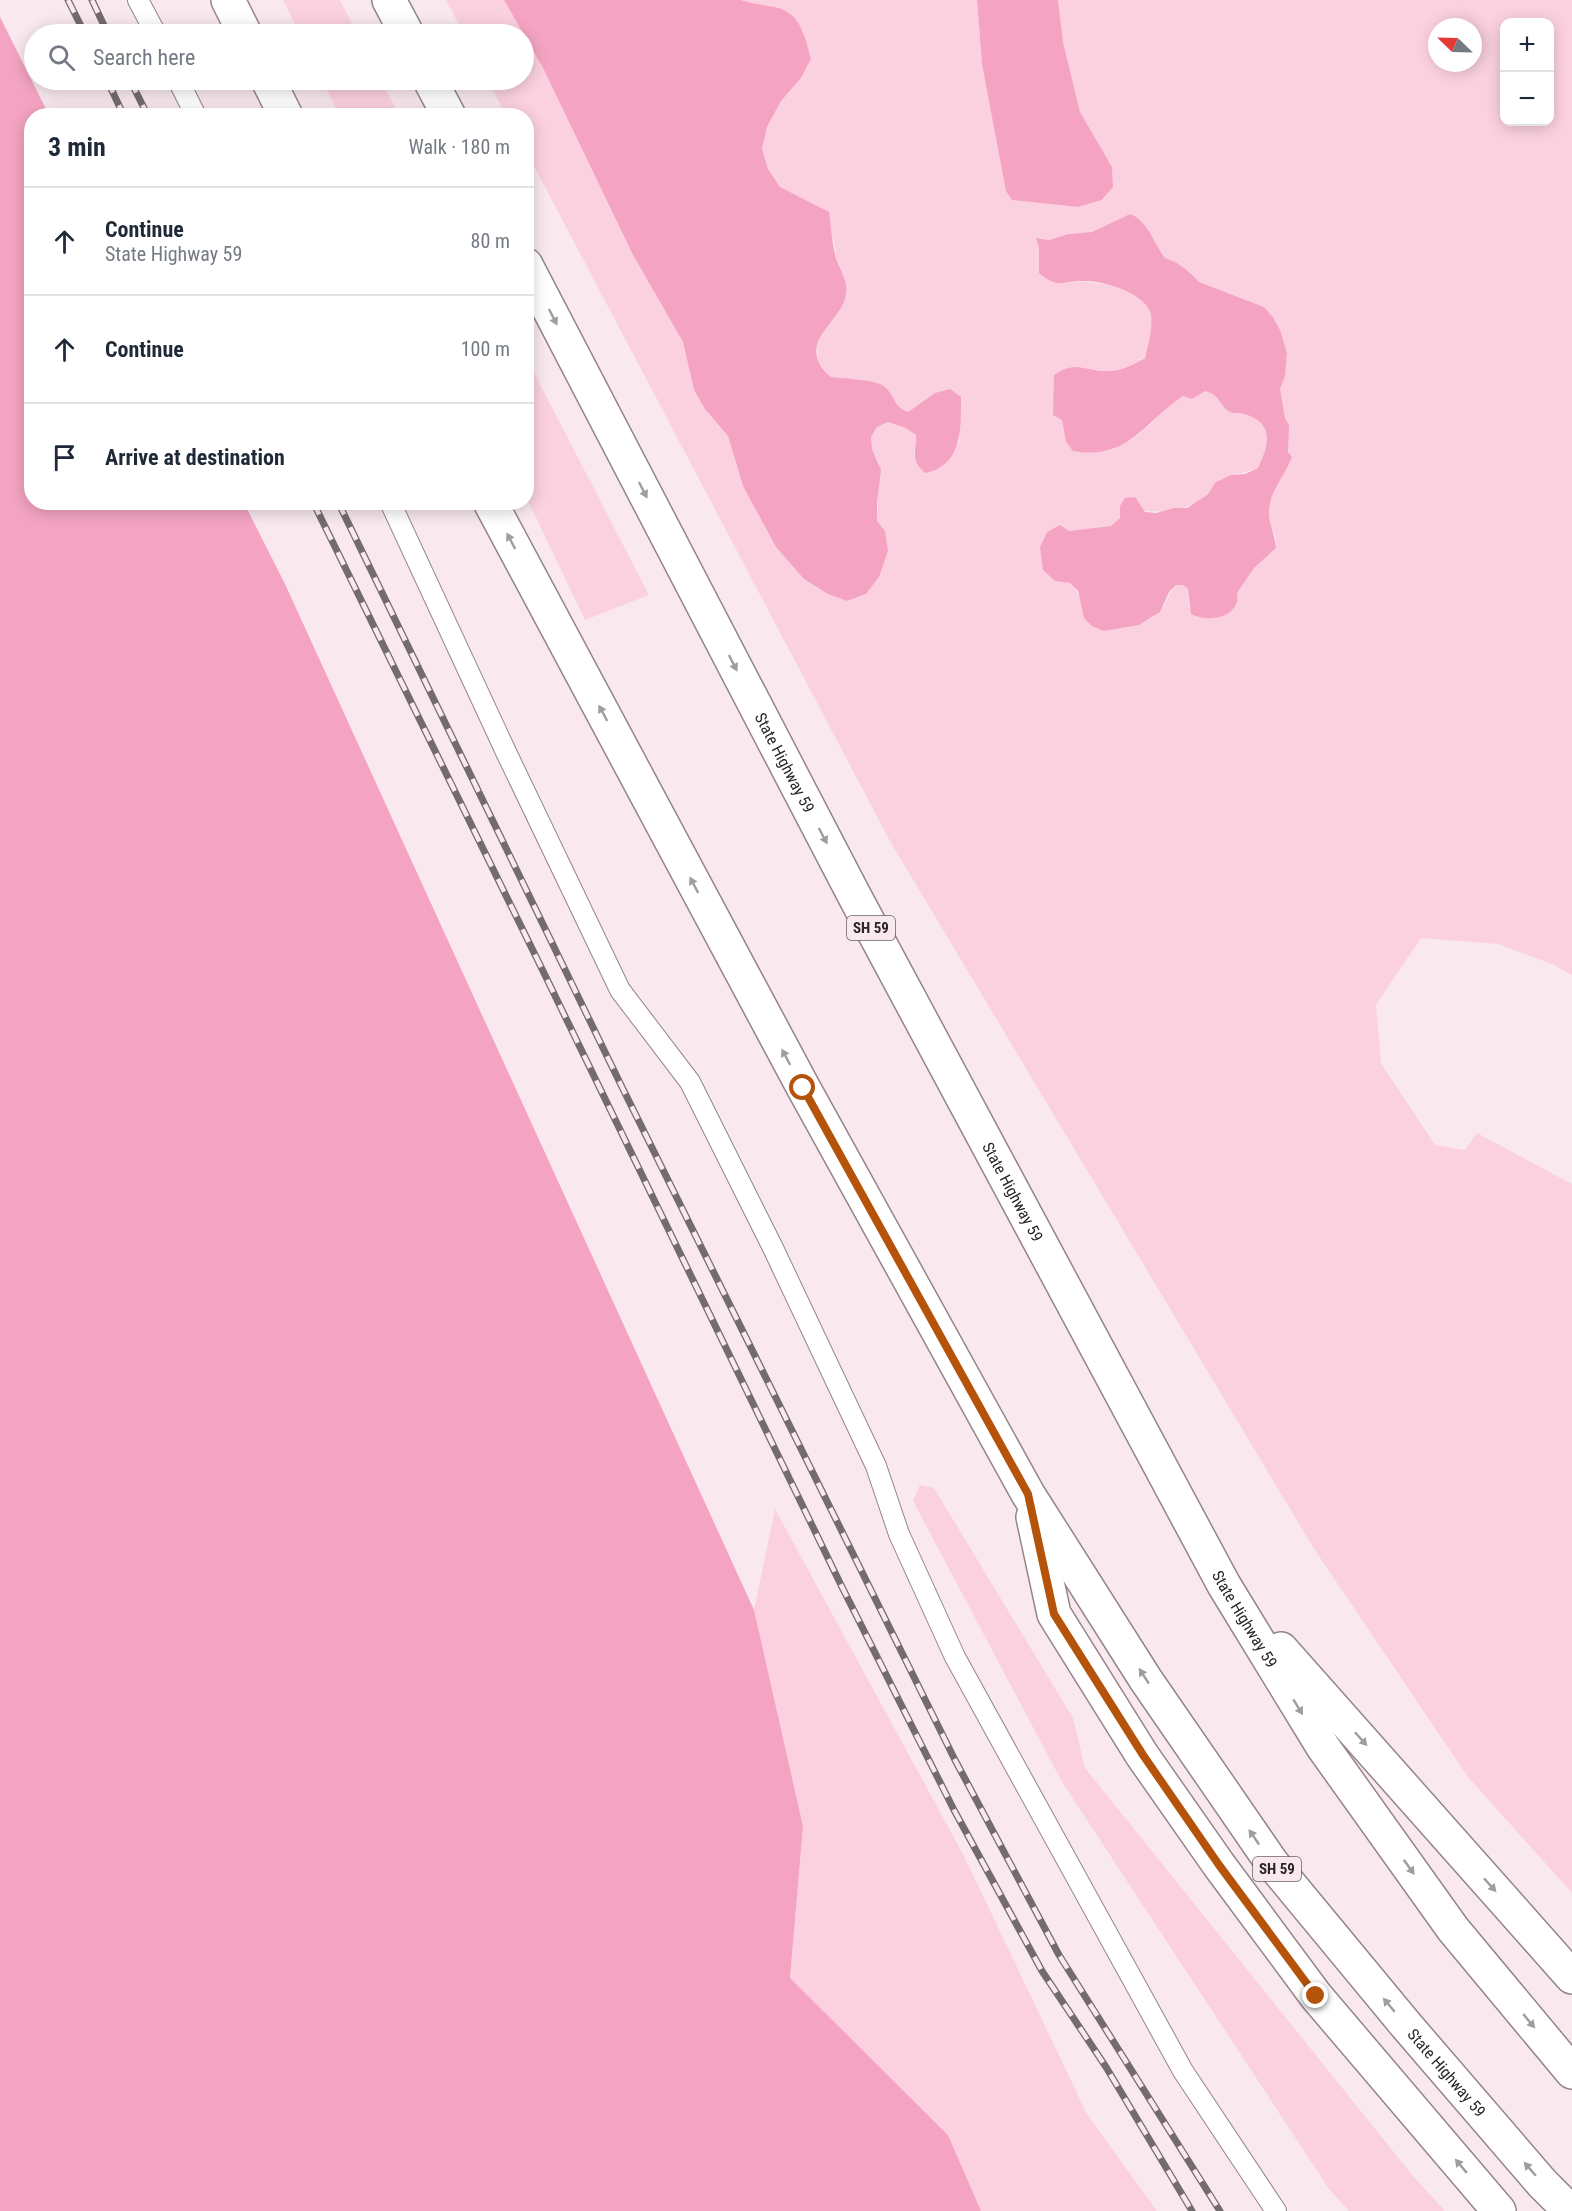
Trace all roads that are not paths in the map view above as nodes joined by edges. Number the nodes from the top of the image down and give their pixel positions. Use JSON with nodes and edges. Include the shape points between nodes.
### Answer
{"nodes":[{"id":1,"x":138,"y":0,"type":"edge"},
{"id":2,"x":228,"y":0,"type":"edge"},
{"id":3,"x":389,"y":0,"type":"edge"},
{"id":4,"x":151,"y":24,"type":"edge"},
{"id":5,"x":240,"y":24,"type":"edge"},
{"id":6,"x":402,"y":24,"type":"edge"},
{"id":7,"x":183,"y":90,"type":"edge"},
{"id":8,"x":273,"y":90,"type":"edge"},
{"id":9,"x":435,"y":90,"type":"edge"},
{"id":10,"x":192,"y":108,"type":"edge"},
{"id":11,"x":282,"y":108,"type":"edge"},
{"id":12,"x":445,"y":108,"type":"edge"},
{"id":13,"x":534,"y":280,"type":"edge"},
{"id":14,"x":394,"y":510,"type":"edge"},
{"id":15,"x":494,"y":510,"type":"edge"},
{"id":16,"x":1028,"y":1494,"type":"junction"},
{"id":17,"x":1224,"y":1585,"type":"junction"},
{"id":18,"x":1572,"y":1977,"type":"edge"},
{"id":19,"x":1572,"y":2072,"type":"edge"},
{"id":20,"x":1276,"y":2211,"type":"edge"},
{"id":21,"x":1498,"y":2211,"type":"edge"},
{"id":22,"x":1570,"y":2211,"type":"edge"}],
"edges":[{"from":1,"to":4,"type":"lane"},
{"from":2,"to":5,"type":"main road"},
{"from":3,"to":6,"type":"main road"},
{"from":7,"to":10,"type":"lane"},
{"from":8,"to":11,"type":"main road"},
{"from":9,"to":12,"type":"main road"},
{"from":13,"to":17,"type":"main road","name":"State Highway 59","number":"SH 59","one_way":true,"via":[[855,897]]},
{"from":14,"to":20,"type":"lane","via":[[620,990],[690,1082],[773,1248],[876,1466],[899,1534],[954,1657],[1183,2071]]},
{"from":16,"to":15,"type":"main road","name":"State Highway 59","number":"SH 59","one_way":true,"via":[[803,1088]]},
{"from":21,"to":16,"type":"main road","one_way":true,"via":[[1316,1996],[1143,1755],[1054,1614]]},
{"from":22,"to":16,"type":"main road","name":"State Highway 59","number":"SH 59","one_way":true,"via":[[1414,2034],[1272,1863],[1146,1680]]},
{"from":17,"to":18,"type":"main road","one_way":true},
{"from":17,"to":19,"type":"main road","name":"State Highway 59","number":"SH 59","one_way":true,"via":[[1323,1747],[1454,1929]]}]}
